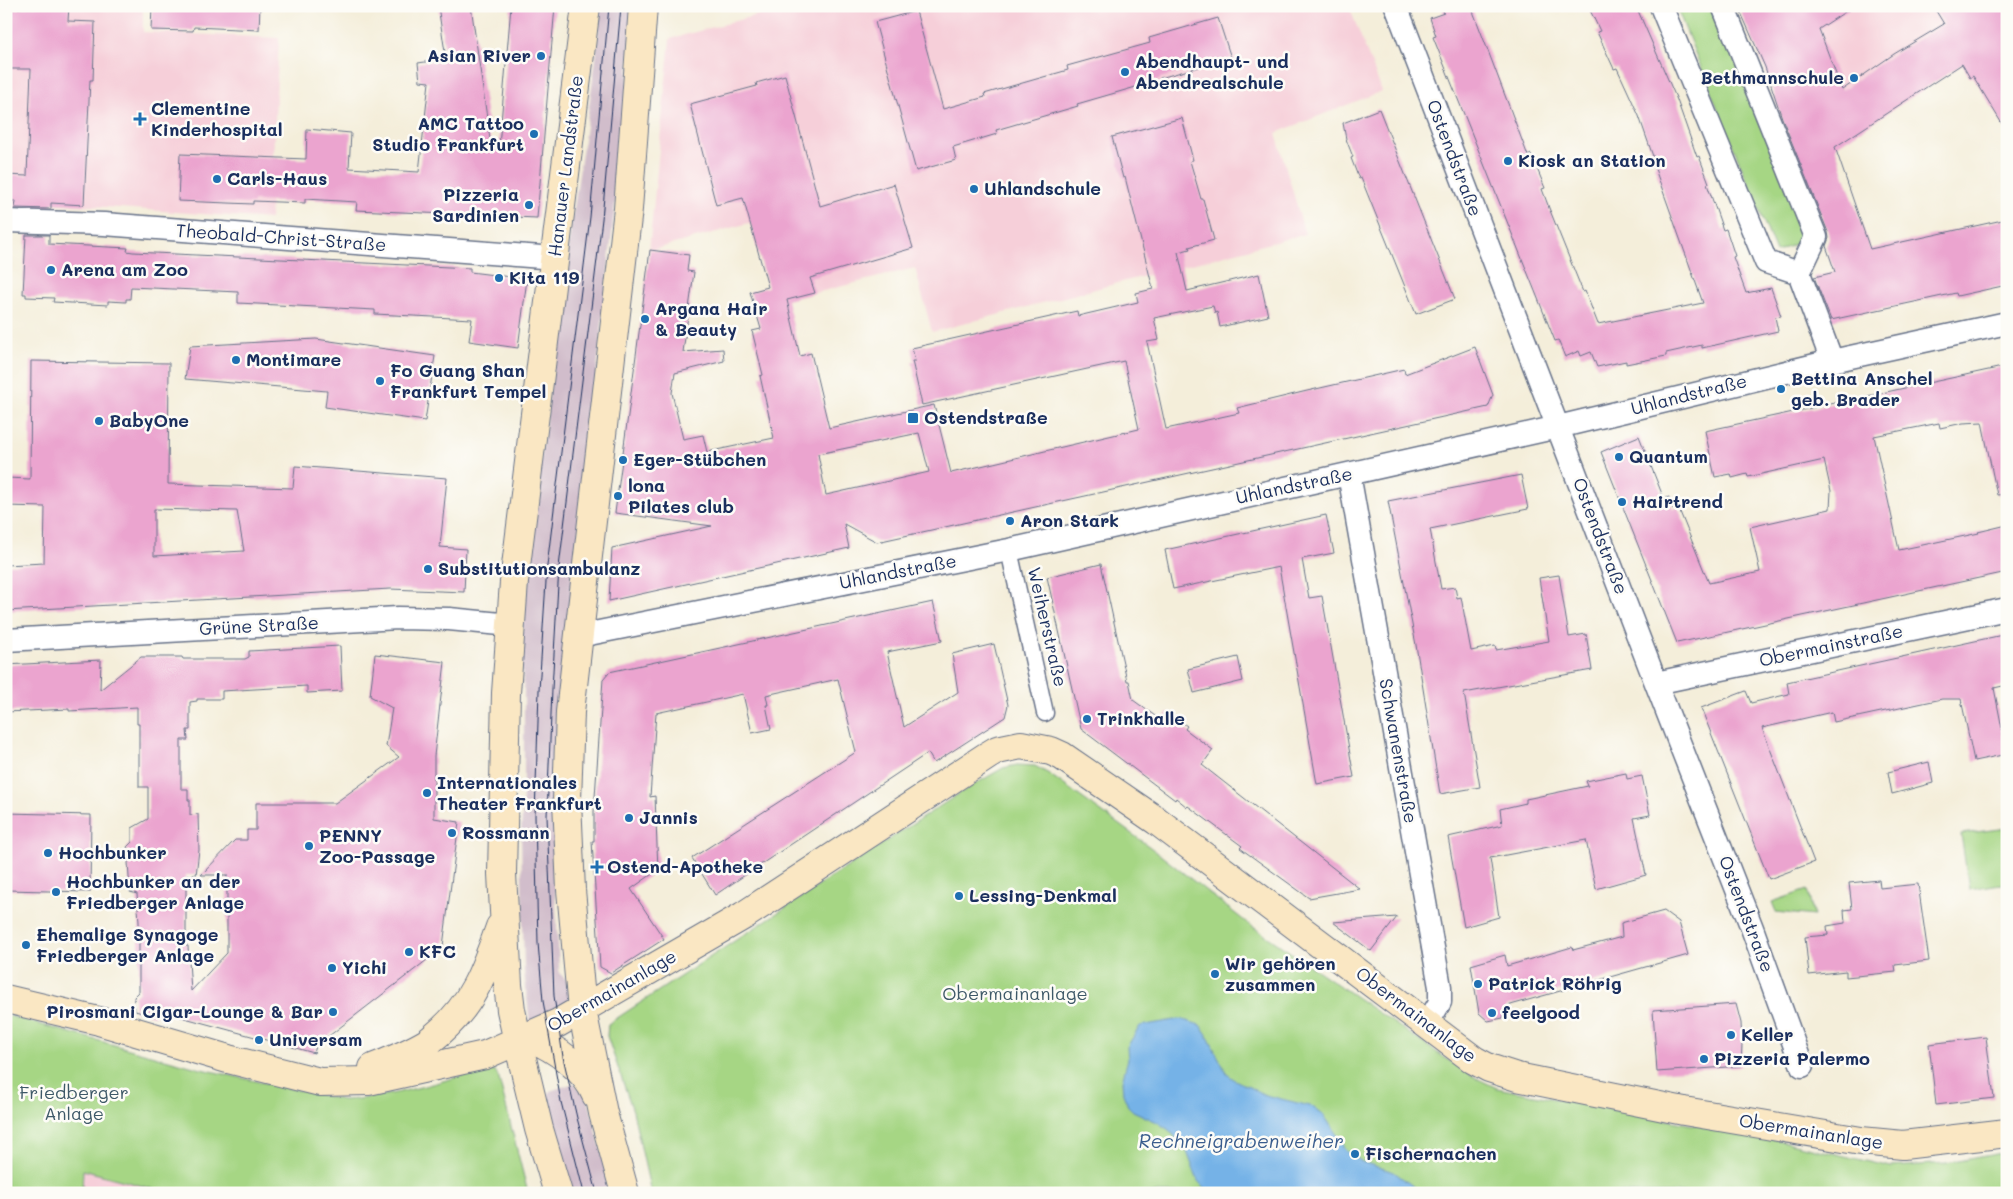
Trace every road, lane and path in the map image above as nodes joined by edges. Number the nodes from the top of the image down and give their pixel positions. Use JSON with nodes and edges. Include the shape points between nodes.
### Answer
{"nodes":[{"id":1,"x":586,"y":6,"type":"edge"},
{"id":2,"x":643,"y":6,"type":"edge"},
{"id":3,"x":1396,"y":6,"type":"edge"},
{"id":4,"x":1661,"y":6,"type":"edge"},
{"id":5,"x":1723,"y":6,"type":"edge"},
{"id":6,"x":6,"y":221,"type":"edge"},
{"id":7,"x":555,"y":258,"type":"junction"},
{"id":8,"x":1799,"y":273,"type":"junction"},
{"id":9,"x":2007,"y":323,"type":"edge"},
{"id":10,"x":1832,"y":361,"type":"junction"},
{"id":11,"x":1558,"y":427,"type":"junction"},
{"id":12,"x":1349,"y":474,"type":"junction"},
{"id":13,"x":1009,"y":550,"type":"junction"},
{"id":14,"x":2007,"y":609,"type":"edge"},
{"id":15,"x":511,"y":625,"type":"junction"},
{"id":16,"x":579,"y":636,"type":"junction"},
{"id":17,"x":6,"y":640,"type":"edge"},
{"id":18,"x":1656,"y":683,"type":"junction"},
{"id":19,"x":1046,"y":713,"type":"dead end"},
{"id":20,"x":504,"y":917,"type":"junction"},
{"id":21,"x":6,"y":999,"type":"edge"},
{"id":22,"x":582,"y":1010,"type":"junction"},
{"id":23,"x":1427,"y":1024,"type":"junction"},
{"id":24,"x":523,"y":1039,"type":"junction"},
{"id":25,"x":1802,"y":1066,"type":"dead end"},
{"id":26,"x":334,"y":1083,"type":"junction"},
{"id":27,"x":603,"y":1112,"type":"junction"},
{"id":28,"x":2007,"y":1133,"type":"edge"},
{"id":29,"x":558,"y":1193,"type":"edge"},
{"id":30,"x":625,"y":1193,"type":"edge"}],
"edges":[{"from":1,"to":7,"type":"main road","name":"Hanauer Landstraße"},
{"from":2,"to":16,"type":"main road","via":[[628,209]]},
{"from":3,"to":11,"type":"street","name":"Ostendstraße"},
{"from":4,"to":8,"type":"street","via":[[1766,262]]},
{"from":5,"to":8,"type":"street","via":[[1816,237]]},
{"from":6,"to":7,"type":"street","name":"Theobald-Christ-Straße","via":[[104,224]]},
{"from":7,"to":15,"type":"main road","name":"Hanauer Landstraße","via":[[528,456]]},
{"from":8,"to":10,"type":"street"},
{"from":9,"to":10,"type":"street","name":"Uhlandstraße"},
{"from":10,"to":11,"type":"street","name":"Uhlandstraße"},
{"from":11,"to":12,"type":"street","name":"Uhlandstraße"},
{"from":11,"to":18,"type":"street","name":"Ostendstraße"},
{"from":12,"to":13,"type":"street","name":"Uhlandstraße"},
{"from":12,"to":23,"type":"street","name":"Schwanenstraße","via":[[1440,986],[1440,1002]]},
{"from":13,"to":16,"type":"street","name":"Uhlandstraße"},
{"from":13,"to":19,"type":"street","name":"Weiherstraße"},
{"from":14,"to":18,"type":"street","name":"Obermainstraße"},
{"from":15,"to":17,"type":"street","name":"Grüne Straße","via":[[398,618]]},
{"from":15,"to":20,"type":"main road","name":"Hanauer Landstraße","via":[[506,693]]},
{"from":16,"to":22,"type":"main road","via":[[570,712],[567,801],[570,890]]},
{"from":18,"to":25,"type":"street","name":"Ostendstraße"},
{"from":20,"to":24,"type":"main road","name":"Hanauer Landstraße","via":[[511,1010]]},
{"from":20,"to":26,"type":"main road","via":[[466,1005],[447,1026],[427,1044]]},
{"from":21,"to":26,"type":"main road","via":[[99,1021],[299,1078]]},
{"from":22,"to":23,"type":"main road","name":"Obermainanlage","via":[[743,916],[987,756],[997,750],[1021,745],[1051,751],[1091,774]]},
{"from":22,"to":24,"type":"main road","name":"Obermainanlage"},
{"from":22,"to":27,"type":"main road"},
{"from":23,"to":28,"type":"main road","name":"Obermainanlage","via":[[1474,1060],[1506,1074],[1684,1111],[1887,1145]]},
{"from":24,"to":26,"type":"main road","via":[[485,1055],[420,1071],[368,1081]]},
{"from":24,"to":27,"type":"main road","via":[[547,1044],[584,1075]]},
{"from":24,"to":29,"type":"main road","name":"Hanauer Landstraße","via":[[539,1129]]},
{"from":27,"to":30,"type":"main road"}]}
